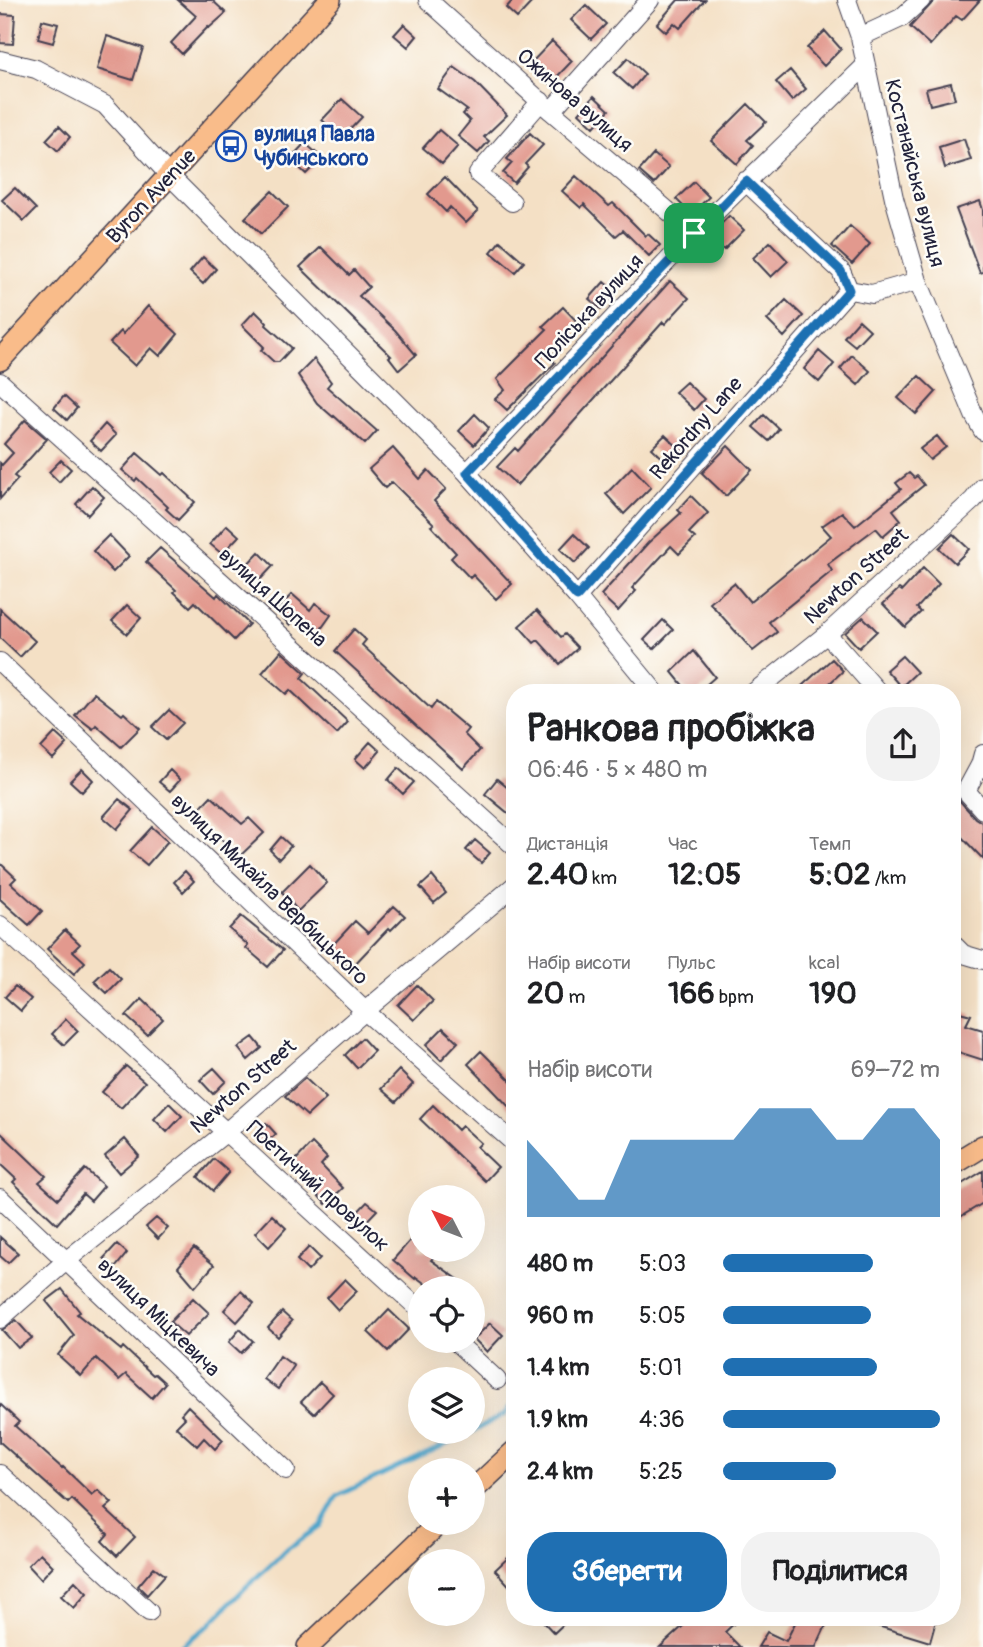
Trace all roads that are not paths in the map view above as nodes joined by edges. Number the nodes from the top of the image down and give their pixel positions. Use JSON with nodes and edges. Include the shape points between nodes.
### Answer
{"nodes":[{"id":1,"x":330,"y":0,"type":"edge"},
{"id":2,"x":428,"y":0,"type":"edge"},
{"id":3,"x":650,"y":0,"type":"edge"},
{"id":4,"x":847,"y":0,"type":"edge"},
{"id":5,"x":921,"y":0,"type":"edge"},
{"id":6,"x":860,"y":37,"type":"junction"},
{"id":7,"x":0,"y":60,"type":"edge"},
{"id":8,"x":866,"y":65,"type":"junction"},
{"id":9,"x":546,"y":106,"type":"junction"},
{"id":10,"x":170,"y":176,"type":"junction"},
{"id":11,"x":746,"y":181,"type":"junction"},
{"id":12,"x":512,"y":202,"type":"dead end"},
{"id":13,"x":694,"y":233,"type":"junction"},
{"id":14,"x":918,"y":281,"type":"junction"},
{"id":15,"x":849,"y":290,"type":"junction"},
{"id":16,"x":0,"y":360,"type":"edge"},
{"id":17,"x":0,"y":382,"type":"edge"},
{"id":18,"x":983,"y":431,"type":"edge"},
{"id":19,"x":467,"y":473,"type":"junction"},
{"id":20,"x":983,"y":487,"type":"edge"},
{"id":21,"x":577,"y":597,"type":"junction"},
{"id":22,"x":827,"y":634,"type":"junction"},
{"id":23,"x":0,"y":662,"type":"edge"},
{"id":24,"x":649,"y":684,"type":"edge"},
{"id":25,"x":764,"y":684,"type":"edge"},
{"id":26,"x":871,"y":684,"type":"edge"},
{"id":27,"x":983,"y":754,"type":"edge"},
{"id":28,"x":983,"y":810,"type":"edge"},
{"id":29,"x":506,"y":839,"type":"edge"},
{"id":30,"x":506,"y":893,"type":"edge"},
{"id":31,"x":0,"y":925,"type":"edge"},
{"id":32,"x":961,"y":952,"type":"edge"},
{"id":33,"x":983,"y":960,"type":"edge"},
{"id":34,"x":365,"y":1011,"type":"junction"},
{"id":35,"x":225,"y":1133,"type":"junction"},
{"id":36,"x":506,"y":1136,"type":"edge"},
{"id":37,"x":983,"y":1146,"type":"edge"},
{"id":38,"x":961,"y":1159,"type":"edge"},
{"id":39,"x":0,"y":1198,"type":"edge"},
{"id":40,"x":67,"y":1260,"type":"junction"},
{"id":41,"x":408,"y":1299,"type":"edge"},
{"id":42,"x":0,"y":1319,"type":"edge"},
{"id":43,"x":468,"y":1353,"type":"edge"},
{"id":44,"x":498,"y":1380,"type":"dead end"},
{"id":45,"x":506,"y":1460,"type":"edge"},
{"id":46,"x":286,"y":1470,"type":"dead end"},
{"id":47,"x":0,"y":1474,"type":"edge"},
{"id":48,"x":485,"y":1480,"type":"edge"},
{"id":49,"x":426,"y":1535,"type":"edge"},
{"id":50,"x":149,"y":1612,"type":"dead end"},
{"id":51,"x":308,"y":1647,"type":"edge"}],
"edges":[{"from":1,"to":10,"type":"main road","name":"Byron Avenue"},
{"from":2,"to":9,"type":"street","name":"Ожинова вулиця"},
{"from":3,"to":9,"type":"street"},
{"from":4,"to":6,"type":"street","name":"Костанайська вулиця"},
{"from":5,"to":6,"type":"street","via":[[890,24]]},
{"from":6,"to":8,"type":"street","name":"Костанайська вулиця"},
{"from":7,"to":10,"type":"street","via":[[36,69],[105,105]]},
{"from":8,"to":11,"type":"street","name":"Поліська вулиця"},
{"from":8,"to":14,"type":"street","name":"Костанайська вулиця","via":[[894,198]]},
{"from":9,"to":12,"type":"street","via":[[478,174]]},
{"from":9,"to":13,"type":"street","name":"Ожинова вулиця"},
{"from":10,"to":16,"type":"main road","name":"Byron Avenue"},
{"from":10,"to":19,"type":"street"},
{"from":11,"to":13,"type":"street","name":"Поліська вулиця"},
{"from":11,"to":15,"type":"street","via":[[841,271]]},
{"from":13,"to":19,"type":"street","name":"Поліська вулиця"},
{"from":14,"to":15,"type":"street","via":[[872,293]]},
{"from":14,"to":18,"type":"street","name":"Костанайська вулиця"},
{"from":15,"to":21,"type":"street","name":"Rekordny Lane"},
{"from":17,"to":29,"type":"street","name":"вулиця Шопена"},
{"from":19,"to":21,"type":"street"},
{"from":20,"to":22,"type":"street","name":"Newton Street"},
{"from":21,"to":24,"type":"street"},
{"from":22,"to":25,"type":"street","name":"Newton Street"},
{"from":22,"to":26,"type":"street"},
{"from":23,"to":34,"type":"street","name":"вулиця Михайла Вербицького"},
{"from":27,"to":28,"type":"street","via":[[966,791]]},
{"from":30,"to":34,"type":"street","name":"Newton Street"},
{"from":31,"to":35,"type":"street","name":"Поетичний провулок"},
{"from":32,"to":33,"type":"street"},
{"from":34,"to":35,"type":"street","name":"Newton Street"},
{"from":34,"to":36,"type":"street","name":"вулиця Михайла Вербицького"},
{"from":35,"to":40,"type":"street","name":"Newton Street"},
{"from":35,"to":41,"type":"street","name":"Поетичний провулок"},
{"from":37,"to":38,"type":"main road"},
{"from":39,"to":40,"type":"street","name":"вулиця Міцкевича"},
{"from":40,"to":42,"type":"street","name":"Newton Street"},
{"from":40,"to":46,"type":"street","name":"вулиця Міцкевича"},
{"from":43,"to":44,"type":"street"},
{"from":45,"to":48,"type":"main road"},
{"from":47,"to":50,"type":"street"},
{"from":49,"to":51,"type":"main road"}]}
